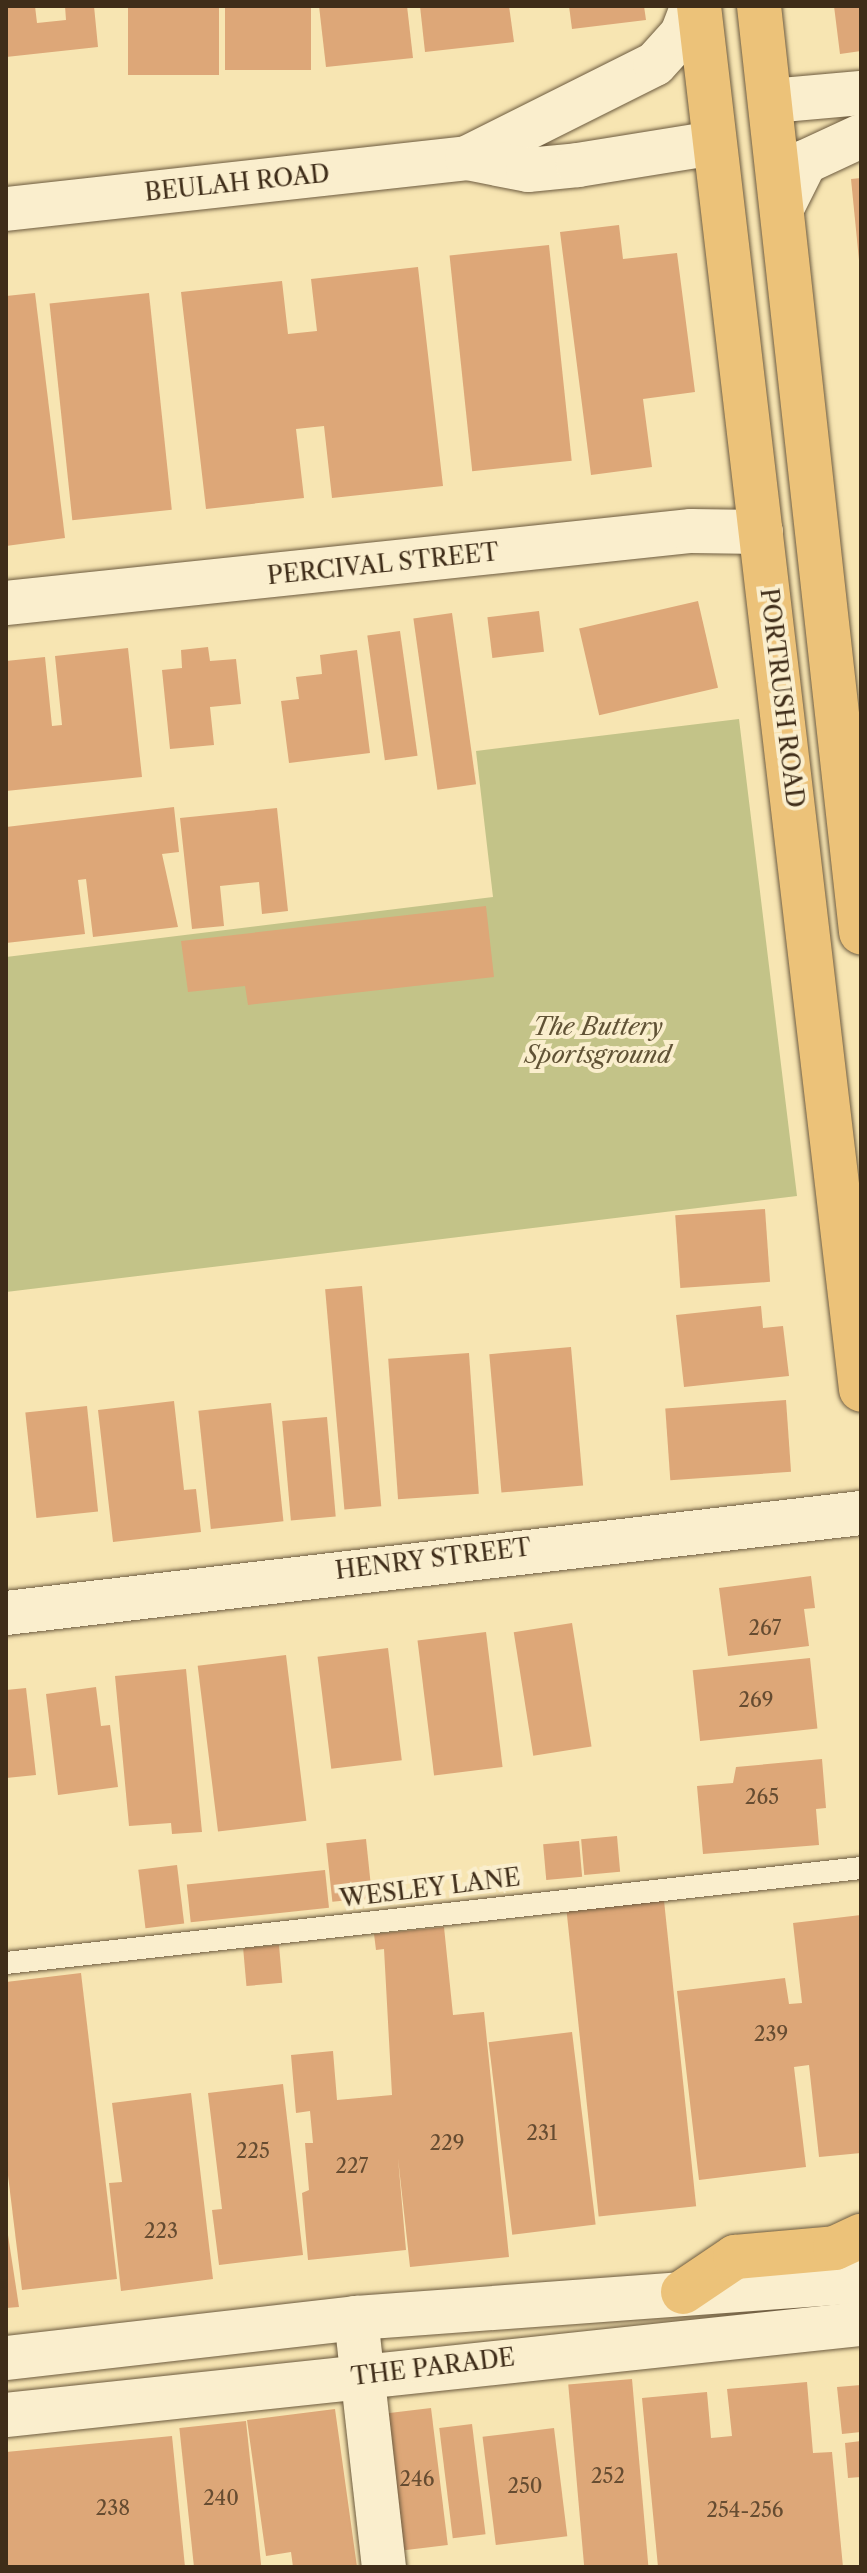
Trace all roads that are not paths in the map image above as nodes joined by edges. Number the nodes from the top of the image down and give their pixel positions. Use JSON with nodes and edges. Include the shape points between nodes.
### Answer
{"nodes":[{"id":1,"x":696,"y":6,"type":"edge"},
{"id":2,"x":730,"y":6,"type":"edge"},
{"id":3,"x":759,"y":6,"type":"edge"},
{"id":4,"x":861,"y":93,"type":"edge"},
{"id":5,"x":771,"y":101,"type":"junction"},
{"id":6,"x":861,"y":136,"type":"edge"},
{"id":7,"x":714,"y":143,"type":"junction"},
{"id":8,"x":467,"y":158,"type":"junction"},
{"id":9,"x":784,"y":204,"type":"junction"},
{"id":10,"x":6,"y":209,"type":"edge"},
{"id":11,"x":760,"y":519,"type":"junction"},
{"id":12,"x":6,"y":603,"type":"edge"},
{"id":13,"x":848,"y":700,"type":"edge"},
{"id":14,"x":861,"y":932,"type":"edge"},
{"id":15,"x":861,"y":1390,"type":"edge"},
{"id":16,"x":861,"y":1513,"type":"edge"},
{"id":17,"x":6,"y":1613,"type":"edge"},
{"id":18,"x":861,"y":1868,"type":"edge"},
{"id":19,"x":6,"y":1963,"type":"edge"},
{"id":20,"x":861,"y":2236,"type":"edge"},
{"id":21,"x":861,"y":2281,"type":"edge"},
{"id":22,"x":683,"y":2292,"type":"junction"},
{"id":23,"x":522,"y":2304,"type":"junction"},
{"id":24,"x":356,"y":2318,"type":"junction"},
{"id":25,"x":861,"y":2324,"type":"edge"},
{"id":26,"x":527,"y":2356,"type":"junction"},
{"id":27,"x":6,"y":2358,"type":"edge"},
{"id":28,"x":362,"y":2376,"type":"junction"},
{"id":29,"x":6,"y":2415,"type":"edge"},
{"id":30,"x":384,"y":2567,"type":"edge"}],
"edges":[{"from":1,"to":7,"type":"highway","name":"PORTRUSH ROAD"},
{"from":1,"to":8,"type":"street","name":"BEULAH ROAD","via":[[682,34],[655,64]]},
{"from":2,"to":7,"type":"highway","via":[[736,66]]},
{"from":3,"to":5,"type":"highway"},
{"from":4,"to":5,"type":"street"},
{"from":5,"to":9,"type":"highway"},
{"from":5,"to":11,"type":"highway","via":[[749,181],[777,455]]},
{"from":6,"to":9,"type":"street","via":[[805,162]]},
{"from":7,"to":8,"type":"street","name":"BEULAH ROAD","via":[[528,170]]},
{"from":7,"to":11,"type":"highway","name":"PORTRUSH ROAD"},
{"from":8,"to":10,"type":"street","name":"BEULAH ROAD"},
{"from":9,"to":13,"type":"highway"},
{"from":11,"to":12,"type":"street","name":"PERCIVAL STREET","via":[[691,531]]},
{"from":11,"to":15,"type":"highway","name":"PORTRUSH ROAD"},
{"from":13,"to":14,"type":"highway"},
{"from":16,"to":17,"type":"street","name":"HENRY STREET"},
{"from":18,"to":19,"type":"lane","name":"WESLEY LANE"},
{"from":20,"to":22,"type":"highway","via":[[835,2248],[735,2257]]},
{"from":21,"to":22,"type":"street"},
{"from":22,"to":23,"type":"street"},
{"from":23,"to":24,"type":"street"},
{"from":23,"to":26,"type":"street"},
{"from":24,"to":27,"type":"street"},
{"from":24,"to":28,"type":"street"},
{"from":25,"to":26,"type":"street","name":"THE PARADE"},
{"from":26,"to":28,"type":"street","name":"THE PARADE"},
{"from":28,"to":29,"type":"street","name":"THE PARADE"},
{"from":28,"to":30,"type":"street"}]}
